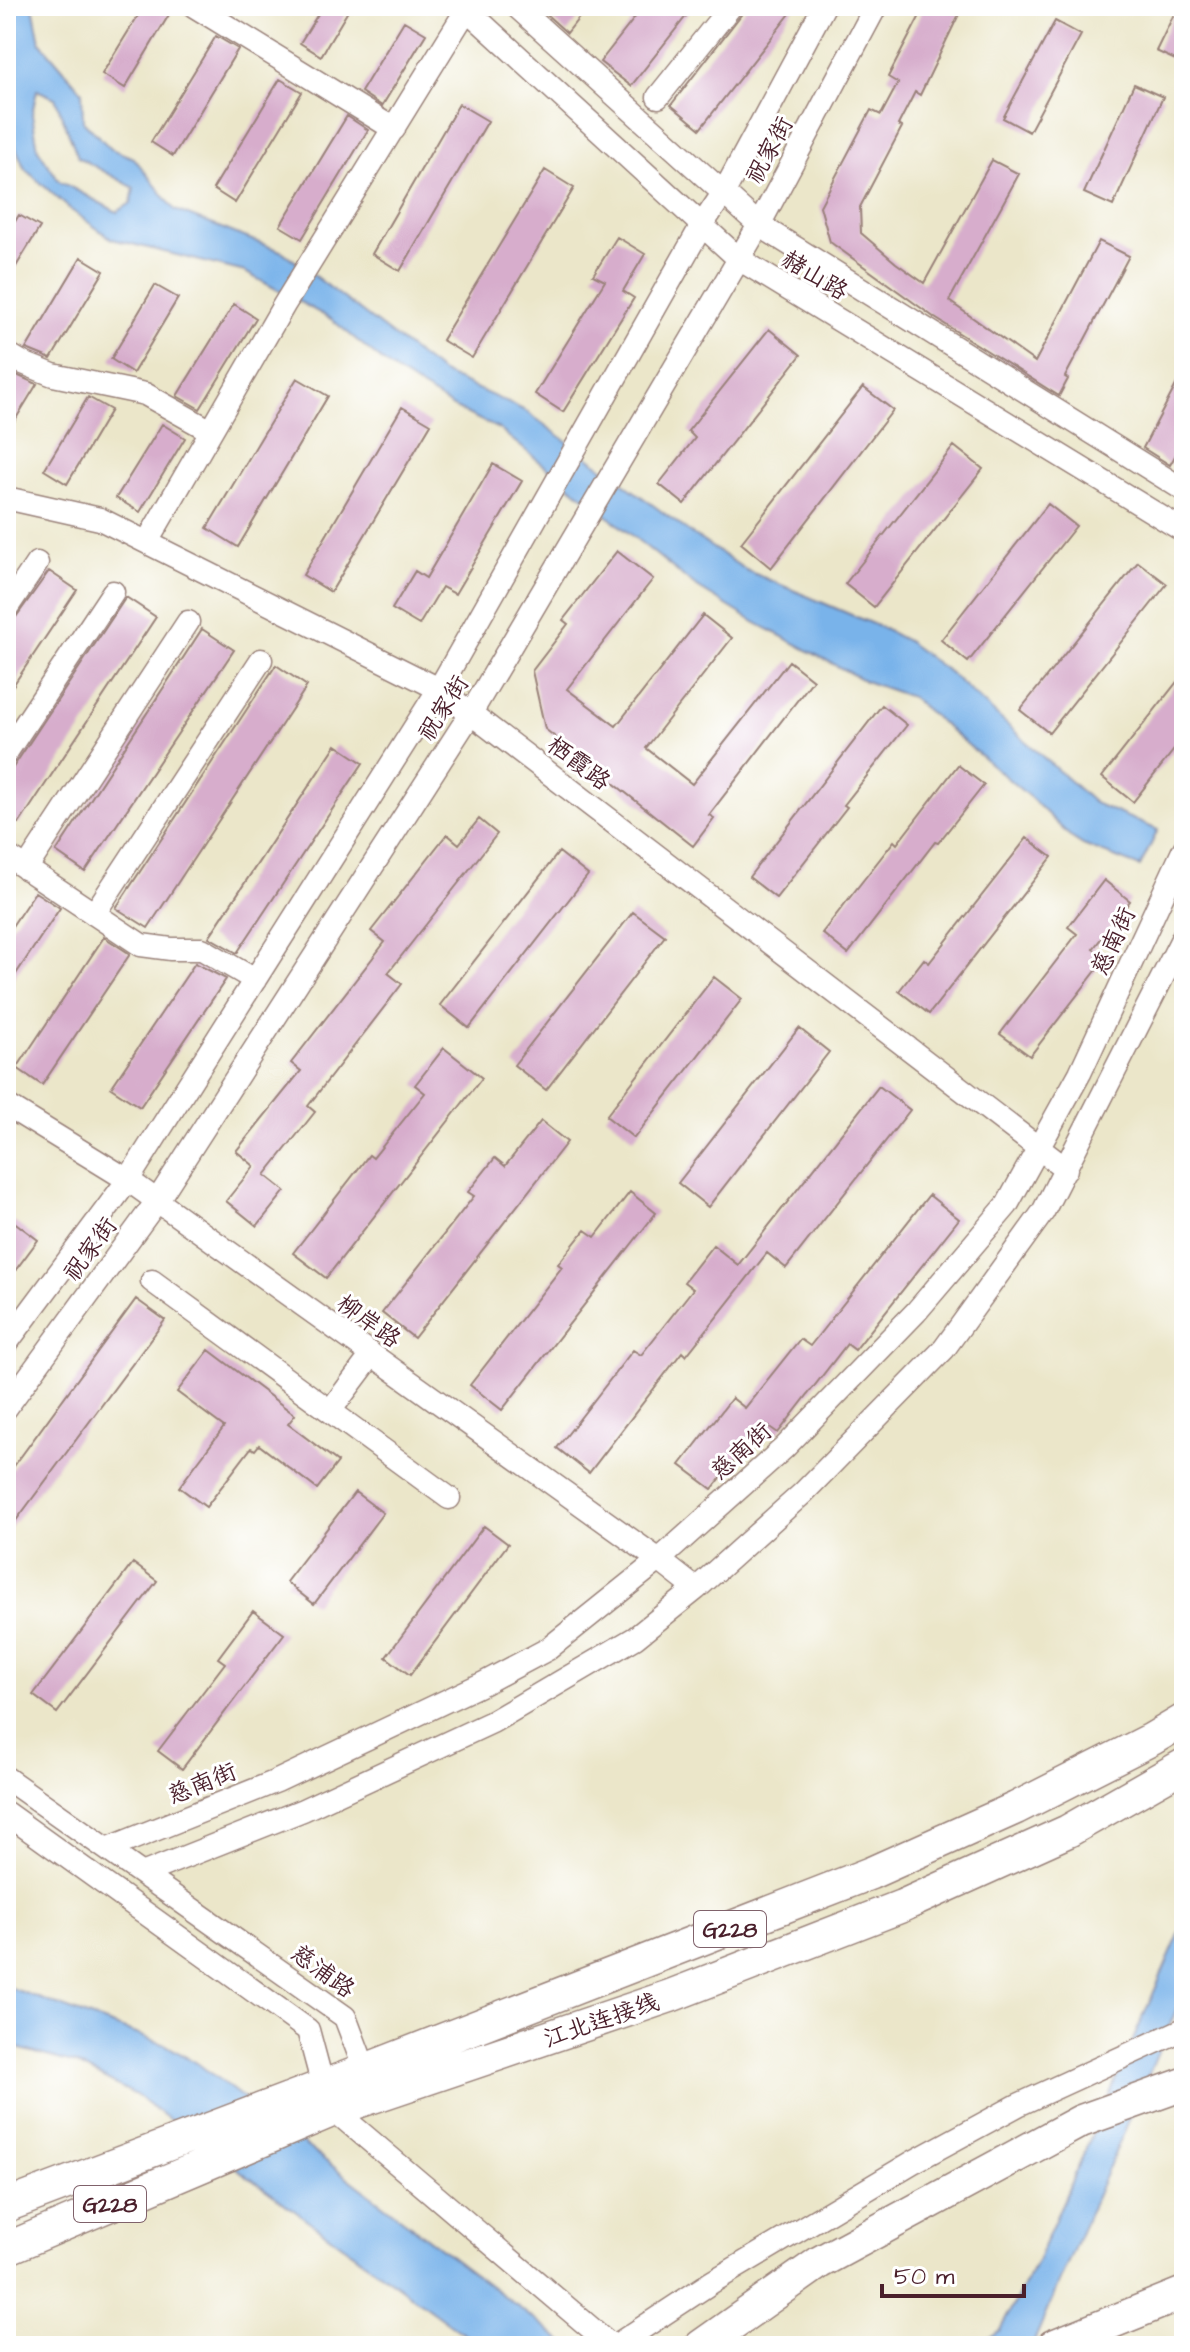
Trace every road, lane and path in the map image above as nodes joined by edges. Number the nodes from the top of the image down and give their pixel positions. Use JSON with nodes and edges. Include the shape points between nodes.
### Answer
{"nodes":[{"id":1,"x":194,"y":6,"type":"edge"},
{"id":2,"x":731,"y":6,"type":"edge"},
{"id":3,"x":824,"y":6,"type":"edge"},
{"id":4,"x":876,"y":6,"type":"edge"},
{"id":5,"x":519,"y":7,"type":"edge"},
{"id":6,"x":465,"y":8,"type":"edge"},
{"id":7,"x":658,"y":97,"type":"dead end"},
{"id":8,"x":394,"y":129,"type":"junction"},
{"id":9,"x":724,"y":192,"type":"junction"},
{"id":10,"x":702,"y":225,"type":"junction"},
{"id":11,"x":759,"y":225,"type":"junction"},
{"id":12,"x":739,"y":259,"type":"junction"},
{"id":13,"x":6,"y":353,"type":"edge"},
{"id":14,"x":211,"y":431,"type":"junction"},
{"id":15,"x":1184,"y":490,"type":"edge"},
{"id":16,"x":6,"y":498,"type":"edge"},
{"id":17,"x":1184,"y":531,"type":"edge"},
{"id":18,"x":147,"y":542,"type":"junction"},
{"id":19,"x":37,"y":563,"type":"dead end"},
{"id":20,"x":113,"y":592,"type":"dead end"},
{"id":21,"x":6,"y":609,"type":"edge"},
{"id":22,"x":188,"y":622,"type":"dead end"},
{"id":23,"x":261,"y":660,"type":"dead end"},
{"id":24,"x":439,"y":689,"type":"junction"},
{"id":25,"x":471,"y":713,"type":"junction"},
{"id":26,"x":6,"y":753,"type":"edge"},
{"id":27,"x":1184,"y":849,"type":"edge"},
{"id":28,"x":6,"y":855,"type":"edge"},
{"id":29,"x":26,"y":869,"type":"junction"},
{"id":30,"x":94,"y":914,"type":"junction"},
{"id":31,"x":1184,"y":935,"type":"edge"},
{"id":32,"x":255,"y":980,"type":"junction"},
{"id":33,"x":6,"y":1105,"type":"edge"},
{"id":34,"x":1038,"y":1148,"type":"junction"},
{"id":35,"x":1066,"y":1169,"type":"junction"},
{"id":36,"x":128,"y":1180,"type":"junction"},
{"id":37,"x":157,"y":1201,"type":"junction"},
{"id":38,"x":152,"y":1281,"type":"dead end"},
{"id":39,"x":6,"y":1344,"type":"edge"},
{"id":40,"x":372,"y":1355,"type":"junction"},
{"id":41,"x":6,"y":1408,"type":"edge"},
{"id":42,"x":330,"y":1411,"type":"junction"},
{"id":43,"x":449,"y":1498,"type":"dead end"},
{"id":44,"x":659,"y":1560,"type":"junction"},
{"id":45,"x":696,"y":1589,"type":"junction"},
{"id":46,"x":1184,"y":1720,"type":"edge"},
{"id":47,"x":1184,"y":1765,"type":"edge"},
{"id":48,"x":6,"y":1778,"type":"edge"},
{"id":49,"x":6,"y":1813,"type":"edge"},
{"id":50,"x":107,"y":1849,"type":"junction"},
{"id":51,"x":142,"y":1874,"type":"junction"},
{"id":52,"x":1184,"y":2029,"type":"edge"},
{"id":53,"x":365,"y":2070,"type":"junction"},
{"id":54,"x":1184,"y":2084,"type":"edge"},
{"id":55,"x":328,"y":2098,"type":"junction"},
{"id":56,"x":6,"y":2206,"type":"edge"},
{"id":57,"x":6,"y":2249,"type":"edge"},
{"id":58,"x":1184,"y":2293,"type":"edge"},
{"id":59,"x":613,"y":2346,"type":"edge"},
{"id":60,"x":701,"y":2346,"type":"edge"},
{"id":61,"x":1053,"y":2346,"type":"edge"}],
"edges":[{"from":1,"to":8,"type":"street"},
{"from":2,"to":7,"type":"street"},
{"from":3,"to":9,"type":"street","name":"祝家街"},
{"from":4,"to":11,"type":"street","name":"祝家街"},
{"from":5,"to":9,"type":"street","name":"赭山路"},
{"from":6,"to":8,"type":"street"},
{"from":6,"to":10,"type":"street","name":"赭山路"},
{"from":8,"to":14,"type":"street"},
{"from":9,"to":10,"type":"street","name":"祝家街"},
{"from":9,"to":11,"type":"street","name":"赭山路"},
{"from":10,"to":12,"type":"street","name":"赭山路"},
{"from":10,"to":24,"type":"street","name":"祝家街"},
{"from":11,"to":12,"type":"street","name":"祝家街"},
{"from":11,"to":15,"type":"street","name":"赭山路"},
{"from":12,"to":17,"type":"street","name":"赭山路"},
{"from":12,"to":25,"type":"street","name":"祝家街"},
{"from":13,"to":14,"type":"street","via":[[53,375],[145,394]]},
{"from":14,"to":18,"type":"street"},
{"from":16,"to":18,"type":"street","name":"栖霞路","via":[[100,519]]},
{"from":18,"to":24,"type":"street","name":"栖霞路"},
{"from":19,"to":21,"type":"street"},
{"from":20,"to":26,"type":"street"},
{"from":22,"to":29,"type":"street"},
{"from":23,"to":30,"type":"street"},
{"from":24,"to":25,"type":"street","name":"栖霞路"},
{"from":24,"to":32,"type":"street","name":"祝家街"},
{"from":25,"to":34,"type":"street","name":"栖霞路"},
{"from":25,"to":37,"type":"street","name":"祝家街"},
{"from":27,"to":34,"type":"street","name":"慈南街","via":[[1080,1073]]},
{"from":28,"to":29,"type":"street"},
{"from":29,"to":30,"type":"street"},
{"from":30,"to":32,"type":"street","via":[[141,945],[202,949]]},
{"from":31,"to":35,"type":"street"},
{"from":32,"to":36,"type":"street","name":"祝家街"},
{"from":33,"to":36,"type":"street","name":"柳岸路"},
{"from":34,"to":35,"type":"street","name":"栖霞路"},
{"from":34,"to":44,"type":"street","name":"慈南街","via":[[1007,1205],[916,1312],[784,1448]]},
{"from":35,"to":45,"type":"street","via":[[1043,1212],[944,1349],[803,1493]]},
{"from":36,"to":37,"type":"street","name":"柳岸路"},
{"from":36,"to":39,"type":"street","name":"祝家街"},
{"from":37,"to":40,"type":"street","name":"柳岸路"},
{"from":37,"to":41,"type":"street","name":"祝家街"},
{"from":38,"to":42,"type":"street"},
{"from":40,"to":42,"type":"street"},
{"from":40,"to":44,"type":"street","name":"柳岸路"},
{"from":42,"to":43,"type":"street"},
{"from":44,"to":45,"type":"street","name":"柳岸路"},
{"from":44,"to":50,"type":"street","name":"慈南街","via":[[548,1649],[484,1683],[277,1781]]},
{"from":45,"to":51,"type":"street","via":[[635,1638],[492,1722],[303,1810]]},
{"from":46,"to":53,"type":"highway","name":"江北连接线","number":"G228","via":[[1016,1808],[871,1873]]},
{"from":47,"to":55,"type":"highway","name":"江北连接线","number":"G228","via":[[1068,1831],[902,1906],[670,1996]]},
{"from":48,"to":50,"type":"street","name":"慈浦路"},
{"from":49,"to":55,"type":"street","via":[[308,2030]]},
{"from":50,"to":51,"type":"street","name":"慈浦路"},
{"from":51,"to":53,"type":"street","name":"慈浦路","via":[[345,2017]]},
{"from":52,"to":59,"type":"street","via":[[1018,2105],[913,2162]]},
{"from":53,"to":55,"type":"highway","name":"江北连接线","number":"G228"},
{"from":54,"to":60,"type":"highway","via":[[1081,2121],[820,2262]]},
{"from":55,"to":56,"type":"highway","name":"江北连接线","number":"G228","via":[[262,2109]]},
{"from":55,"to":57,"type":"highway","name":"江北连接线","number":"G228","via":[[302,2124]]},
{"from":55,"to":59,"type":"street"},
{"from":58,"to":61,"type":"highway"}]}
